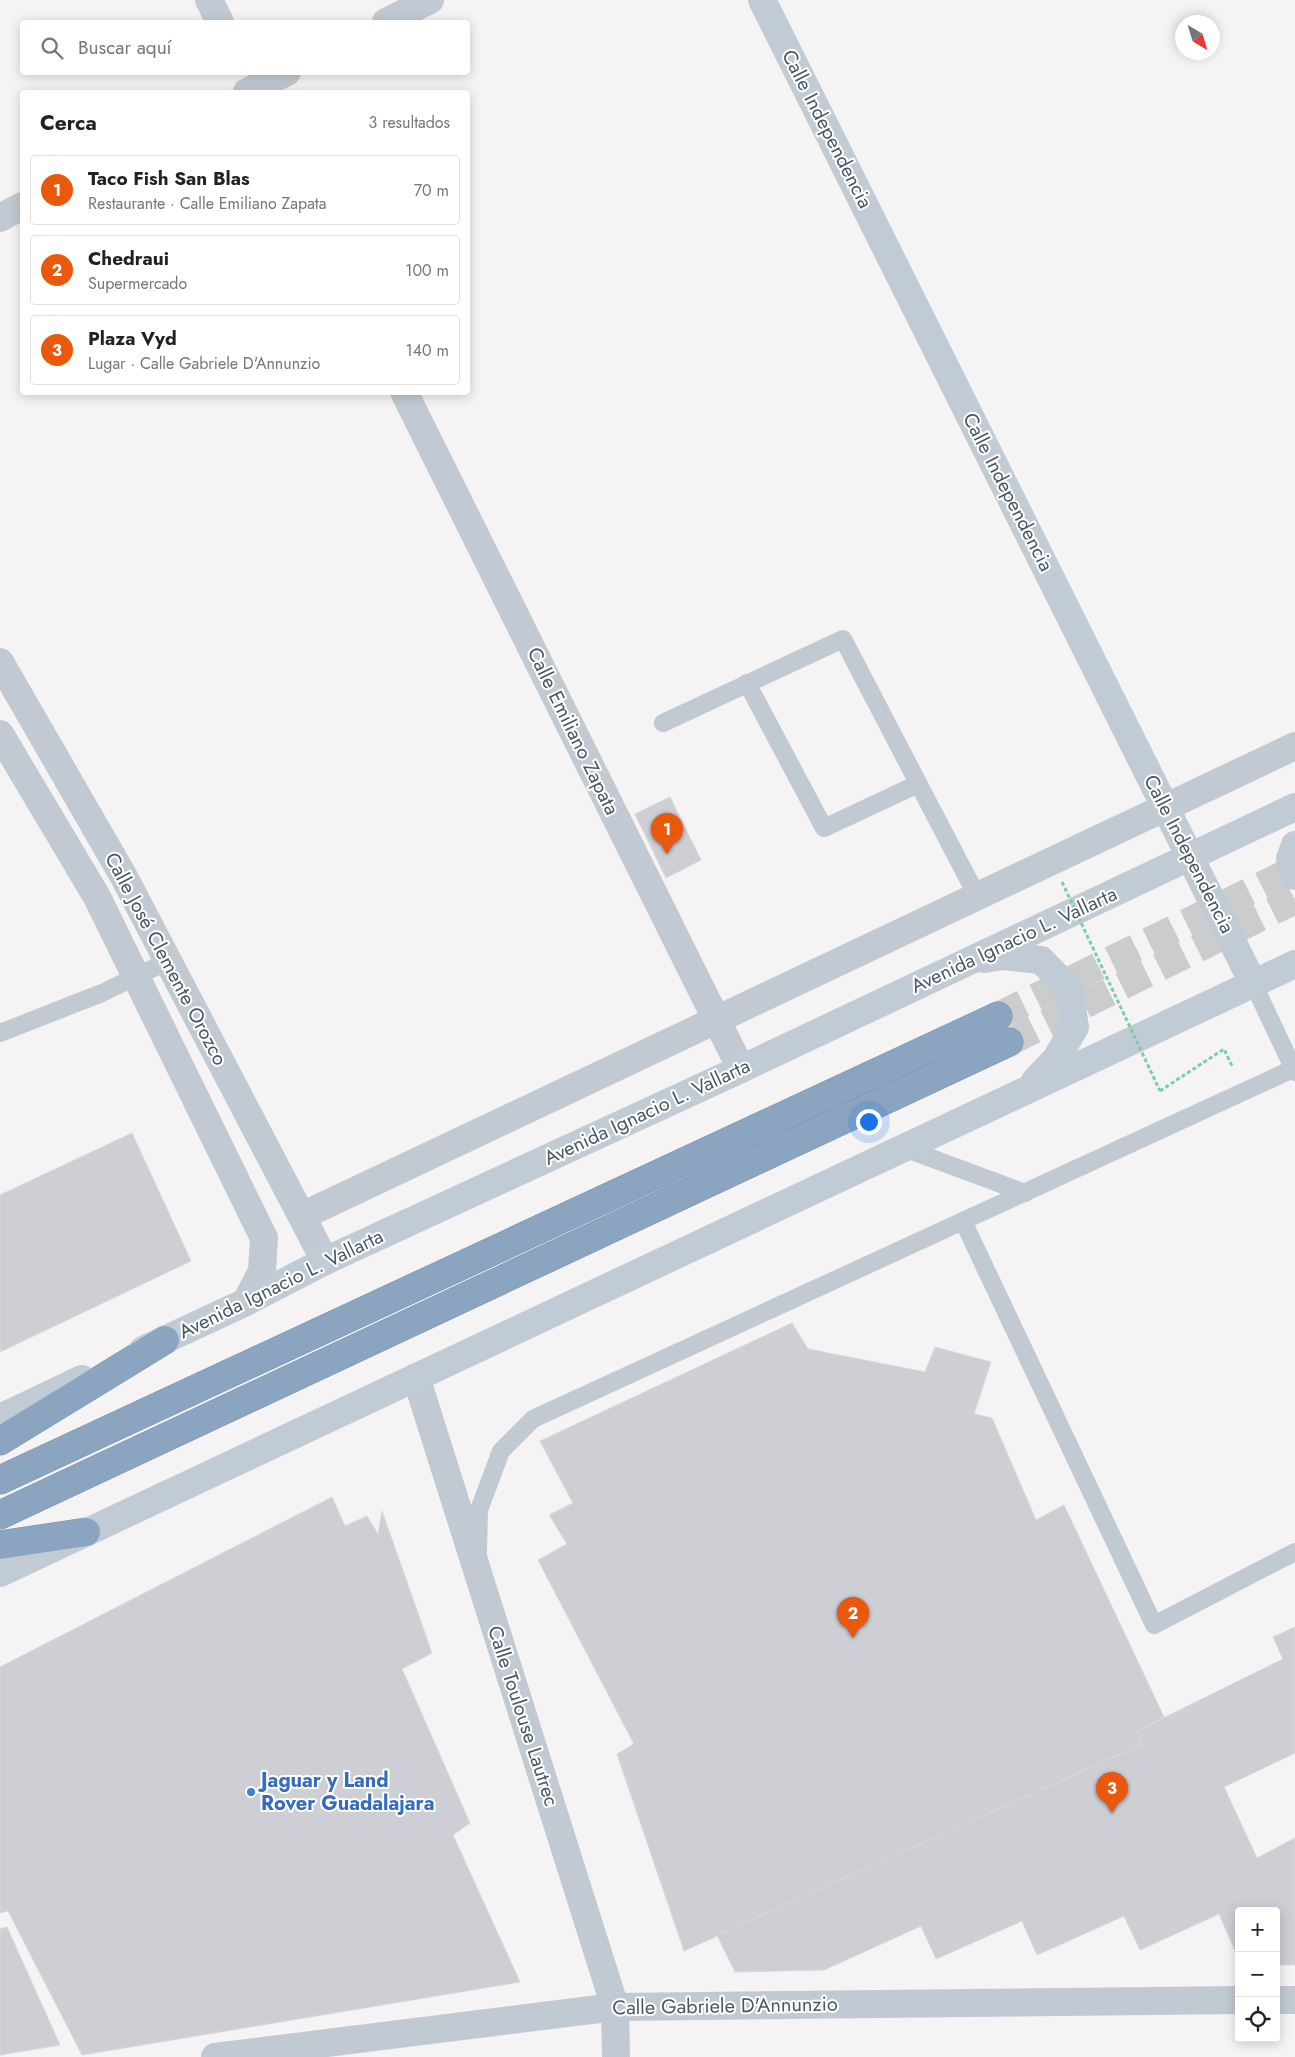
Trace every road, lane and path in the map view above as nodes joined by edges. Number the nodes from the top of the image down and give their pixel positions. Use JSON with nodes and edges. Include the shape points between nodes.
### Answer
{"nodes":[{"id":1,"x":209,"y":0,"type":"edge"},
{"id":2,"x":430,"y":0,"type":"edge"},
{"id":3,"x":762,"y":0,"type":"edge"},
{"id":4,"x":219,"y":20,"type":"edge"},
{"id":5,"x":390,"y":20,"type":"edge"},
{"id":6,"x":280,"y":75,"type":"edge"},
{"id":7,"x":250,"y":87,"type":"edge"},
{"id":8,"x":20,"y":207,"type":"edge"},
{"id":9,"x":0,"y":218,"type":"edge"},
{"id":10,"x":405,"y":395,"type":"edge"},
{"id":11,"x":0,"y":662,"type":"edge"},
{"id":12,"x":747,"y":683,"type":"junction"},
{"id":13,"x":663,"y":723,"type":"dead end"},
{"id":14,"x":0,"y":734,"type":"edge"},
{"id":15,"x":1295,"y":746,"type":"edge"},
{"id":16,"x":918,"y":784,"type":"junction"},
{"id":17,"x":1165,"y":807,"type":"junction"},
{"id":18,"x":1295,"y":807,"type":"edge"},
{"id":19,"x":1295,"y":845,"type":"edge"},
{"id":20,"x":1190,"y":856,"type":"junction"},
{"id":21,"x":1295,"y":876,"type":"edge"},
{"id":22,"x":1062,"y":882,"type":"dead end"},
{"id":23,"x":977,"y":896,"type":"junction"},
{"id":24,"x":168,"y":961,"type":"junction"},
{"id":25,"x":966,"y":962,"type":"junction"},
{"id":26,"x":1295,"y":964,"type":"edge"},
{"id":27,"x":135,"y":976,"type":"junction"},
{"id":28,"x":1253,"y":983,"type":"junction"},
{"id":29,"x":998,"y":1016,"type":"tunnel mouth"},
{"id":30,"x":716,"y":1020,"type":"junction"},
{"id":31,"x":0,"y":1033,"type":"edge"},
{"id":32,"x":1009,"y":1042,"type":"tunnel mouth"},
{"id":33,"x":1293,"y":1063,"type":"edge"},
{"id":34,"x":741,"y":1068,"type":"junction"},
{"id":35,"x":1027,"y":1090,"type":"junction"},
{"id":36,"x":1243,"y":1092,"type":"junction"},
{"id":37,"x":904,"y":1148,"type":"junction"},
{"id":38,"x":1025,"y":1193,"type":"junction"},
{"id":39,"x":302,"y":1216,"type":"junction"},
{"id":40,"x":962,"y":1221,"type":"junction"},
{"id":41,"x":325,"y":1261,"type":"junction"},
{"id":42,"x":246,"y":1302,"type":"junction"},
{"id":43,"x":165,"y":1340,"type":"junction"},
{"id":44,"x":416,"y":1377,"type":"junction"},
{"id":45,"x":0,"y":1418,"type":"edge"},
{"id":46,"x":0,"y":1441,"type":"edge"},
{"id":47,"x":0,"y":1480,"type":"edge"},
{"id":48,"x":0,"y":1515,"type":"edge"},
{"id":49,"x":86,"y":1532,"type":"junction"},
{"id":50,"x":0,"y":1545,"type":"edge"},
{"id":51,"x":1295,"y":1552,"type":"edge"},
{"id":52,"x":0,"y":1573,"type":"edge"},
{"id":53,"x":478,"y":1576,"type":"junction"},
{"id":54,"x":1235,"y":2000,"type":"edge"},
{"id":55,"x":1280,"y":2000,"type":"edge"},
{"id":56,"x":1295,"y":2000,"type":"edge"},
{"id":57,"x":615,"y":2007,"type":"junction"},
{"id":58,"x":215,"y":2057,"type":"edge"},
{"id":59,"x":616,"y":2057,"type":"edge"}],
"edges":[{"from":1,"to":4,"type":"street"},
{"from":2,"to":5,"type":"street"},
{"from":3,"to":17,"type":"street","name":"Calle Independencia"},
{"from":6,"to":7,"type":"street"},
{"from":8,"to":9,"type":"street"},
{"from":10,"to":30,"type":"street","name":"Calle Emiliano Zapata"},
{"from":11,"to":24,"type":"street","name":"Calle José Clemente Orozco","via":[[124,877]]},
{"from":12,"to":13,"type":"lane"},
{"from":12,"to":16,"type":"lane","via":[[824,828]]},
{"from":12,"to":16,"type":"lane","via":[[843,639]]},
{"from":14,"to":27,"type":"street","name":"Calle José Clemente Orozco","via":[[96,897]]},
{"from":15,"to":17,"type":"street"},
{"from":16,"to":23,"type":"lane"},
{"from":17,"to":20,"type":"street","name":"Calle Independencia"},
{"from":17,"to":23,"type":"street"},
{"from":18,"to":20,"type":"street","name":"Avenida Ignacio L. Vallarta"},
{"from":19,"to":21,"type":"street","via":[[1290,859]]},
{"from":20,"to":25,"type":"street","name":"Avenida Ignacio L. Vallarta"},
{"from":20,"to":28,"type":"street","name":"Calle Independencia"},
{"from":22,"to":36,"type":"path","bridge":true,"via":[[1160,1091],[1224,1049]]},
{"from":23,"to":30,"type":"street"},
{"from":24,"to":27,"type":"lane"},
{"from":24,"to":39,"type":"street","name":"Calle José Clemente Orozco"},
{"from":25,"to":34,"type":"street","name":"Avenida Ignacio L. Vallarta"},
{"from":25,"to":35,"type":"street","via":[[1003,956],[1041,960],[1069,989],[1075,1027],[1056,1059]]},
{"from":26,"to":28,"type":"street"},
{"from":27,"to":31,"type":"lane","via":[[102,993]]},
{"from":27,"to":42,"type":"street","name":"Calle José Clemente Orozco","via":[[264,1238],[262,1271]]},
{"from":28,"to":33,"type":"lane"},
{"from":28,"to":35,"type":"street"},
{"from":29,"to":47,"type":"highway"},
{"from":30,"to":34,"type":"street","name":"Calle Emiliano Zapata"},
{"from":30,"to":39,"type":"street"},
{"from":32,"to":48,"type":"highway"},
{"from":33,"to":36,"type":"lane"},
{"from":34,"to":41,"type":"street","name":"Avenida Ignacio L. Vallarta"},
{"from":35,"to":37,"type":"street"},
{"from":36,"to":38,"type":"lane"},
{"from":37,"to":38,"type":"lane"},
{"from":37,"to":44,"type":"street"},
{"from":38,"to":40,"type":"lane"},
{"from":39,"to":41,"type":"street","name":"Calle José Clemente Orozco"},
{"from":40,"to":51,"type":"lane","via":[[1154,1625]]},
{"from":40,"to":53,"type":"lane","via":[[533,1419],[501,1451],[479,1510]]},
{"from":41,"to":42,"type":"street","name":"Avenida Ignacio L. Vallarta"},
{"from":42,"to":43,"type":"street","name":"Avenida Ignacio L. Vallarta"},
{"from":43,"to":45,"type":"street","name":"Avenida Ignacio L. Vallarta"},
{"from":43,"to":46,"type":"highway"},
{"from":44,"to":49,"type":"street"},
{"from":44,"to":53,"type":"street","name":"Calle Toulouse Lautrec"},
{"from":49,"to":50,"type":"highway"},
{"from":49,"to":52,"type":"street"},
{"from":53,"to":57,"type":"street","name":"Calle Toulouse Lautrec"},
{"from":54,"to":57,"type":"street","name":"Calle Gabriele D'Annunzio"},
{"from":55,"to":56,"type":"street"},
{"from":57,"to":58,"type":"street","name":"Calle Gabriele D'Annunzio"},
{"from":57,"to":59,"type":"street","name":"Calle Toulouse Lautrec"}]}
